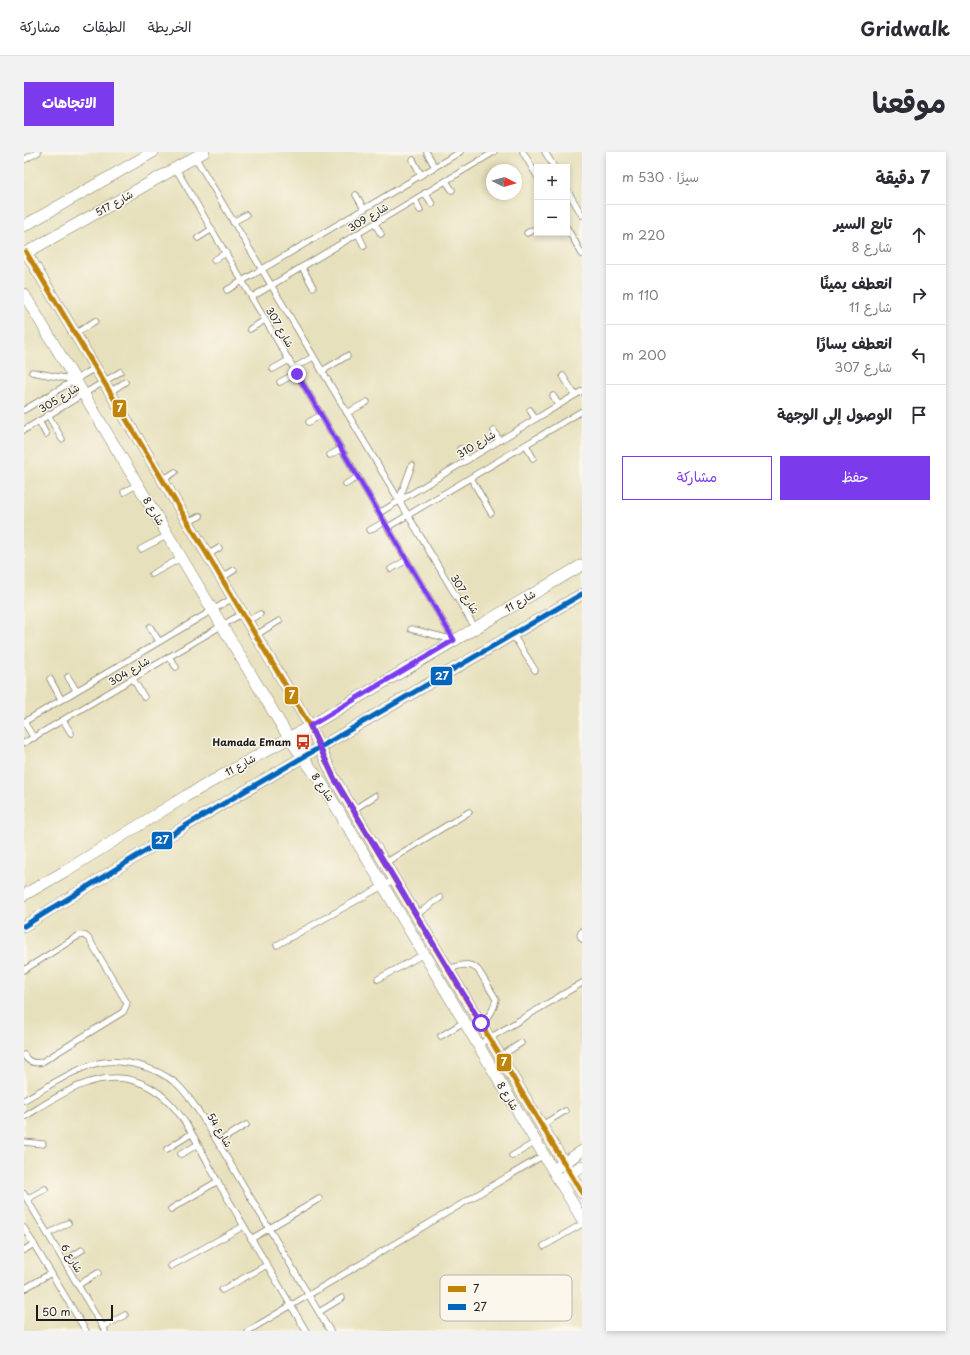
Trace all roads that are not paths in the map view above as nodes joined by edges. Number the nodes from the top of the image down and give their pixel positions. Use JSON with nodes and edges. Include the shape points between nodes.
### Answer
{"nodes":[{"id":1,"x":38,"y":152,"type":"edge"},
{"id":2,"x":153,"y":152,"type":"edge"},
{"id":3,"x":460,"y":152,"type":"edge"},
{"id":4,"x":494,"y":152,"type":"edge"},
{"id":5,"x":523,"y":152,"type":"edge"},
{"id":6,"x":545,"y":152,"type":"edge"},
{"id":7,"x":427,"y":153,"type":"dead end"},
{"id":8,"x":199,"y":155,"type":"edge"},
{"id":9,"x":24,"y":160,"type":"edge"},
{"id":10,"x":413,"y":160,"type":"dead end"},
{"id":11,"x":552,"y":164,"type":"edge"},
{"id":12,"x":435,"y":167,"type":"junction"},
{"id":13,"x":176,"y":169,"type":"junction"},
{"id":14,"x":534,"y":171,"type":"edge"},
{"id":15,"x":421,"y":175,"type":"junction"},
{"id":16,"x":446,"y":181,"type":"junction"},
{"id":17,"x":452,"y":190,"type":"dead end"},
{"id":18,"x":425,"y":193,"type":"junction"},
{"id":19,"x":356,"y":195,"type":"dead end"},
{"id":20,"x":570,"y":195,"type":"edge"},
{"id":21,"x":415,"y":200,"type":"junction"},
{"id":22,"x":432,"y":204,"type":"dead end"},
{"id":23,"x":364,"y":209,"type":"junction"},
{"id":24,"x":420,"y":210,"type":"dead end"},
{"id":25,"x":246,"y":214,"type":"dead end"},
{"id":26,"x":582,"y":215,"type":"edge"},
{"id":27,"x":233,"y":222,"type":"junction"},
{"id":28,"x":375,"y":224,"type":"junction"},
{"id":29,"x":24,"y":226,"type":"edge"},
{"id":30,"x":212,"y":229,"type":"junction"},
{"id":31,"x":534,"y":230,"type":"edge"},
{"id":32,"x":527,"y":233,"type":"dead end"},
{"id":33,"x":570,"y":233,"type":"edge"},
{"id":34,"x":358,"y":234,"type":"junction"},
{"id":35,"x":381,"y":234,"type":"dead end"},
{"id":36,"x":198,"y":238,"type":"dead end"},
{"id":37,"x":364,"y":246,"type":"dead end"},
{"id":38,"x":25,"y":253,"type":"edge"},
{"id":39,"x":226,"y":253,"type":"junction"},
{"id":40,"x":582,"y":254,"type":"edge"},
{"id":41,"x":214,"y":260,"type":"dead end"},
{"id":42,"x":302,"y":267,"type":"junction"},
{"id":43,"x":262,"y":270,"type":"junction"},
{"id":44,"x":242,"y":281,"type":"junction"},
{"id":45,"x":271,"y":286,"type":"junction"},
{"id":46,"x":313,"y":287,"type":"dead end"},
{"id":47,"x":227,"y":290,"type":"dead end"},
{"id":48,"x":24,"y":294,"type":"edge"},
{"id":49,"x":252,"y":297,"type":"junction"},
{"id":50,"x":265,"y":320,"type":"junction"},
{"id":51,"x":95,"y":321,"type":"dead end"},
{"id":52,"x":250,"y":330,"type":"dead end"},
{"id":53,"x":75,"y":334,"type":"junction"},
{"id":54,"x":347,"y":356,"type":"dead end"},
{"id":55,"x":314,"y":357,"type":"junction"},
{"id":56,"x":289,"y":360,"type":"junction"},
{"id":57,"x":95,"y":368,"type":"junction"},
{"id":58,"x":273,"y":369,"type":"dead end"},
{"id":59,"x":295,"y":371,"type":"junction"},
{"id":60,"x":322,"y":371,"type":"junction"},
{"id":61,"x":32,"y":372,"type":"dead end"},
{"id":62,"x":120,"y":372,"type":"dead end"},
{"id":63,"x":564,"y":376,"type":"dead end"},
{"id":64,"x":75,"y":380,"type":"junction"},
{"id":65,"x":125,"y":382,"type":"dead end"},
{"id":66,"x":280,"y":382,"type":"dead end"},
{"id":67,"x":107,"y":387,"type":"junction"},
{"id":68,"x":582,"y":391,"type":"edge"},
{"id":69,"x":84,"y":394,"type":"junction"},
{"id":70,"x":575,"y":395,"type":"junction"},
{"id":71,"x":553,"y":396,"type":"dead end"},
{"id":72,"x":367,"y":402,"type":"dead end"},
{"id":73,"x":559,"y":405,"type":"junction"},
{"id":74,"x":24,"y":410,"type":"edge"},
{"id":75,"x":530,"y":410,"type":"dead end"},
{"id":76,"x":582,"y":411,"type":"edge"},
{"id":77,"x":347,"y":413,"type":"junction"},
{"id":78,"x":48,"y":415,"type":"junction"},
{"id":79,"x":321,"y":415,"type":"junction"},
{"id":80,"x":535,"y":419,"type":"junction"},
{"id":81,"x":39,"y":421,"type":"junction"},
{"id":82,"x":309,"y":422,"type":"dead end"},
{"id":83,"x":24,"y":430,"type":"edge"},
{"id":84,"x":494,"y":431,"type":"dead end"},
{"id":85,"x":46,"y":434,"type":"dead end"},
{"id":86,"x":62,"y":439,"type":"dead end"},
{"id":87,"x":499,"y":440,"type":"junction"},
{"id":88,"x":526,"y":445,"type":"junction"},
{"id":89,"x":341,"y":449,"type":"junction"},
{"id":90,"x":460,"y":449,"type":"dead end"},
{"id":91,"x":330,"y":455,"type":"dead end"},
{"id":92,"x":533,"y":458,"type":"dead end"},
{"id":93,"x":467,"y":460,"type":"junction"},
{"id":94,"x":412,"y":465,"type":"dead end"},
{"id":95,"x":175,"y":472,"type":"dead end"},
{"id":96,"x":358,"y":477,"type":"junction"},
{"id":97,"x":470,"y":478,"type":"junction"},
{"id":98,"x":163,"y":480,"type":"junction"},
{"id":99,"x":138,"y":484,"type":"junction"},
{"id":100,"x":346,"y":484,"type":"dead end"},
{"id":101,"x":124,"y":492,"type":"dead end"},
{"id":102,"x":399,"y":500,"type":"junction"},
{"id":103,"x":379,"y":513,"type":"junction"},
{"id":104,"x":491,"y":513,"type":"dead end"},
{"id":105,"x":408,"y":515,"type":"junction"},
{"id":106,"x":200,"y":516,"type":"dead end"},
{"id":107,"x":188,"y":522,"type":"junction"},
{"id":108,"x":386,"y":525,"type":"junction"},
{"id":109,"x":370,"y":530,"type":"dead end"},
{"id":110,"x":168,"y":535,"type":"junction"},
{"id":111,"x":219,"y":548,"type":"dead end"},
{"id":112,"x":141,"y":549,"type":"dead end"},
{"id":113,"x":208,"y":555,"type":"junction"},
{"id":114,"x":181,"y":558,"type":"junction"},
{"id":115,"x":407,"y":560,"type":"junction"},
{"id":116,"x":582,"y":565,"type":"edge"},
{"id":117,"x":391,"y":569,"type":"dead end"},
{"id":118,"x":234,"y":570,"type":"dead end"},
{"id":119,"x":152,"y":574,"type":"dead end"},
{"id":120,"x":222,"y":578,"type":"junction"},
{"id":121,"x":582,"y":594,"type":"edge"},
{"id":122,"x":233,"y":598,"type":"junction"},
{"id":123,"x":213,"y":610,"type":"junction"},
{"id":124,"x":260,"y":614,"type":"dead end"},
{"id":125,"x":245,"y":617,"type":"junction"},
{"id":126,"x":279,"y":621,"type":"dead end"},
{"id":127,"x":222,"y":626,"type":"junction"},
{"id":128,"x":150,"y":627,"type":"dead end"},
{"id":129,"x":475,"y":628,"type":"junction"},
{"id":130,"x":411,"y":629,"type":"dead end"},
{"id":131,"x":256,"y":635,"type":"junction"},
{"id":132,"x":513,"y":635,"type":"junction"},
{"id":133,"x":454,"y":640,"type":"junction"},
{"id":134,"x":159,"y":642,"type":"junction"},
{"id":135,"x":169,"y":657,"type":"junction"},
{"id":136,"x":176,"y":667,"type":"dead end"},
{"id":137,"x":534,"y":670,"type":"dead end"},
{"id":138,"x":68,"y":677,"type":"dead end"},
{"id":139,"x":132,"y":679,"type":"junction"},
{"id":140,"x":50,"y":680,"type":"dead end"},
{"id":141,"x":76,"y":690,"type":"junction"},
{"id":142,"x":144,"y":697,"type":"dead end"},
{"id":143,"x":61,"y":699,"type":"junction"},
{"id":144,"x":63,"y":720,"type":"junction"},
{"id":145,"x":24,"y":722,"type":"edge"},
{"id":146,"x":310,"y":726,"type":"junction"},
{"id":147,"x":71,"y":733,"type":"dead end"},
{"id":148,"x":34,"y":738,"type":"junction"},
{"id":149,"x":290,"y":738,"type":"junction"},
{"id":150,"x":24,"y":743,"type":"edge"},
{"id":151,"x":321,"y":748,"type":"junction"},
{"id":152,"x":303,"y":758,"type":"junction"},
{"id":153,"x":375,"y":796,"type":"dead end"},
{"id":154,"x":353,"y":810,"type":"junction"},
{"id":155,"x":469,"y":812,"type":"dead end"},
{"id":156,"x":385,"y":863,"type":"junction"},
{"id":157,"x":395,"y":879,"type":"junction"},
{"id":158,"x":383,"y":886,"type":"junction"},
{"id":159,"x":24,"y":895,"type":"edge"},
{"id":160,"x":440,"y":898,"type":"dead end"},
{"id":161,"x":416,"y":915,"type":"junction"},
{"id":162,"x":24,"y":926,"type":"edge"},
{"id":163,"x":582,"y":931,"type":"edge"},
{"id":164,"x":582,"y":939,"type":"edge"},
{"id":165,"x":278,"y":945,"type":"dead end"},
{"id":166,"x":424,"y":954,"type":"junction"},
{"id":167,"x":24,"y":970,"type":"edge"},
{"id":168,"x":449,"y":970,"type":"junction"},
{"id":169,"x":378,"y":979,"type":"dead end"},
{"id":170,"x":582,"y":983,"type":"edge"},
{"id":171,"x":464,"y":1022,"type":"junction"},
{"id":172,"x":481,"y":1023,"type":"junction"},
{"id":173,"x":440,"y":1036,"type":"dead end"},
{"id":174,"x":490,"y":1038,"type":"junction"},
{"id":175,"x":521,"y":1043,"type":"dead end"},
{"id":176,"x":478,"y":1045,"type":"junction"},
{"id":177,"x":24,"y":1055,"type":"edge"},
{"id":178,"x":501,"y":1056,"type":"junction"},
{"id":179,"x":24,"y":1100,"type":"edge"},
{"id":180,"x":565,"y":1111,"type":"dead end"},
{"id":181,"x":24,"y":1117,"type":"edge"},
{"id":182,"x":246,"y":1125,"type":"dead end"},
{"id":183,"x":542,"y":1125,"type":"junction"},
{"id":184,"x":191,"y":1134,"type":"junction"},
{"id":185,"x":24,"y":1142,"type":"edge"},
{"id":186,"x":218,"y":1142,"type":"junction"},
{"id":187,"x":536,"y":1142,"type":"junction"},
{"id":188,"x":43,"y":1144,"type":"dead end"},
{"id":189,"x":197,"y":1145,"type":"junction"},
{"id":190,"x":167,"y":1149,"type":"dead end"},
{"id":191,"x":582,"y":1151,"type":"edge"},
{"id":192,"x":181,"y":1154,"type":"dead end"},
{"id":193,"x":544,"y":1155,"type":"junction"},
{"id":194,"x":512,"y":1156,"type":"dead end"},
{"id":195,"x":564,"y":1162,"type":"junction"},
{"id":196,"x":582,"y":1166,"type":"edge"},
{"id":197,"x":552,"y":1170,"type":"junction"},
{"id":198,"x":570,"y":1173,"type":"junction"},
{"id":199,"x":559,"y":1180,"type":"junction"},
{"id":200,"x":218,"y":1181,"type":"junction"},
{"id":201,"x":45,"y":1189,"type":"dead end"},
{"id":202,"x":582,"y":1193,"type":"edge"},
{"id":203,"x":25,"y":1196,"type":"edge"},
{"id":204,"x":319,"y":1199,"type":"dead end"},
{"id":205,"x":171,"y":1209,"type":"dead end"},
{"id":206,"x":582,"y":1219,"type":"edge"},
{"id":207,"x":68,"y":1223,"type":"dead end"},
{"id":208,"x":582,"y":1224,"type":"edge"},
{"id":209,"x":244,"y":1226,"type":"junction"},
{"id":210,"x":24,"y":1228,"type":"edge"},
{"id":211,"x":269,"y":1228,"type":"junction"},
{"id":212,"x":48,"y":1234,"type":"junction"},
{"id":213,"x":251,"y":1239,"type":"junction"},
{"id":214,"x":34,"y":1244,"type":"junction"},
{"id":215,"x":544,"y":1246,"type":"dead end"},
{"id":216,"x":24,"y":1250,"type":"edge"},
{"id":217,"x":82,"y":1250,"type":"dead end"},
{"id":218,"x":64,"y":1261,"type":"junction"},
{"id":219,"x":267,"y":1265,"type":"junction"},
{"id":220,"x":171,"y":1266,"type":"dead end"},
{"id":221,"x":51,"y":1273,"type":"junction"},
{"id":222,"x":98,"y":1273,"type":"dead end"},
{"id":223,"x":78,"y":1285,"type":"junction"},
{"id":224,"x":24,"y":1289,"type":"edge"},
{"id":225,"x":222,"y":1290,"type":"dead end"},
{"id":226,"x":309,"y":1295,"type":"junction"},
{"id":227,"x":342,"y":1298,"type":"dead end"},
{"id":228,"x":291,"y":1306,"type":"junction"},
{"id":229,"x":319,"y":1312,"type":"junction"},
{"id":230,"x":125,"y":1315,"type":"dead end"},
{"id":231,"x":104,"y":1329,"type":"edge"},
{"id":232,"x":84,"y":1330,"type":"edge"},
{"id":233,"x":248,"y":1331,"type":"edge"},
{"id":234,"x":306,"y":1331,"type":"edge"},
{"id":235,"x":330,"y":1331,"type":"edge"}],
"edges":[{"from":1,"to":9,"type":"lane"},
{"from":2,"to":29,"type":"street"},
{"from":3,"to":12,"type":"lane","name":"شارع 309"},
{"from":4,"to":16,"type":"lane","name":"شارع 309"},
{"from":5,"to":14,"type":"lane"},
{"from":6,"to":11,"type":"lane"},
{"from":7,"to":12,"type":"lane"},
{"from":8,"to":13,"type":"street","name":"شارع 517"},
{"from":8,"to":27,"type":"lane","name":"شارع 307"},
{"from":10,"to":15,"type":"lane"},
{"from":12,"to":15,"type":"lane","name":"شارع 309"},
{"from":13,"to":30,"type":"lane","name":"شارع 307"},
{"from":13,"to":38,"type":"street","name":"شارع 517"},
{"from":15,"to":23,"type":"lane","name":"شارع 309"},
{"from":16,"to":17,"type":"lane"},
{"from":16,"to":18,"type":"lane","name":"شارع 309"},
{"from":18,"to":21,"type":"lane","name":"شارع 309"},
{"from":18,"to":22,"type":"lane"},
{"from":19,"to":23,"type":"lane"},
{"from":20,"to":26,"type":"lane"},
{"from":21,"to":24,"type":"lane"},
{"from":21,"to":28,"type":"lane","name":"شارع 309"},
{"from":23,"to":43,"type":"lane","name":"شارع 309"},
{"from":25,"to":27,"type":"lane"},
{"from":27,"to":43,"type":"lane","name":"شارع 307"},
{"from":28,"to":34,"type":"lane","name":"شارع 309"},
{"from":28,"to":35,"type":"lane"},
{"from":30,"to":36,"type":"lane"},
{"from":30,"to":39,"type":"lane","name":"شارع 307"},
{"from":31,"to":32,"type":"lane"},
{"from":33,"to":40,"type":"lane"},
{"from":34,"to":37,"type":"lane"},
{"from":34,"to":42,"type":"lane","name":"شارع 309"},
{"from":38,"to":53,"type":"street","name":"شارع 8"},
{"from":39,"to":41,"type":"lane"},
{"from":39,"to":44,"type":"lane","name":"شارع 307"},
{"from":42,"to":45,"type":"lane","name":"شارع 309"},
{"from":42,"to":46,"type":"lane"},
{"from":43,"to":44,"type":"lane","name":"شارع 309"},
{"from":43,"to":45,"type":"lane","name":"شارع 307"},
{"from":44,"to":47,"type":"lane","name":"شارع 309"},
{"from":44,"to":49,"type":"lane","name":"شارع 307"},
{"from":45,"to":49,"type":"lane","name":"شارع 309"},
{"from":45,"to":55,"type":"lane","name":"شارع 307"},
{"from":48,"to":64,"type":"street","name":"شارع 8"},
{"from":49,"to":50,"type":"lane","name":"شارع 307"},
{"from":50,"to":52,"type":"lane"},
{"from":50,"to":56,"type":"lane","name":"شارع 307"},
{"from":51,"to":53,"type":"lane"},
{"from":53,"to":57,"type":"street","name":"شارع 8"},
{"from":54,"to":60,"type":"lane"},
{"from":55,"to":59,"type":"lane"},
{"from":55,"to":60,"type":"lane","name":"شارع 307"},
{"from":56,"to":58,"type":"lane"},
{"from":56,"to":59,"type":"lane","name":"شارع 307"},
{"from":57,"to":64,"type":"lane","name":"شارع 305"},
{"from":57,"to":67,"type":"street","name":"شارع 8"},
{"from":59,"to":66,"type":"lane"},
{"from":59,"to":79,"type":"lane","name":"شارع 307"},
{"from":60,"to":77,"type":"lane","name":"شارع 307"},
{"from":61,"to":64,"type":"lane"},
{"from":62,"to":67,"type":"lane"},
{"from":63,"to":70,"type":"lane"},
{"from":64,"to":69,"type":"street","name":"شارع 8"},
{"from":64,"to":74,"type":"lane","name":"شارع 305"},
{"from":65,"to":67,"type":"lane"},
{"from":67,"to":69,"type":"lane","name":"شارع 305"},
{"from":67,"to":98,"type":"street","name":"شارع 8"},
{"from":68,"to":70,"type":"lane","name":"شارع 310"},
{"from":69,"to":78,"type":"lane","name":"شارع 305"},
{"from":69,"to":99,"type":"street","name":"شارع 8"},
{"from":70,"to":73,"type":"lane","name":"شارع 310"},
{"from":71,"to":73,"type":"lane"},
{"from":72,"to":77,"type":"lane"},
{"from":73,"to":80,"type":"lane","name":"شارع 310"},
{"from":75,"to":80,"type":"lane"},
{"from":76,"to":88,"type":"lane"},
{"from":77,"to":102,"type":"lane","name":"شارع 307"},
{"from":78,"to":81,"type":"lane","name":"شارع 305"},
{"from":78,"to":86,"type":"lane"},
{"from":79,"to":82,"type":"lane"},
{"from":79,"to":89,"type":"lane","name":"شارع 307"},
{"from":80,"to":87,"type":"lane","name":"شارع 310"},
{"from":81,"to":83,"type":"lane","name":"شارع 305"},
{"from":81,"to":85,"type":"lane"},
{"from":84,"to":87,"type":"lane"},
{"from":87,"to":93,"type":"lane","name":"شارع 310"},
{"from":88,"to":92,"type":"lane"},
{"from":88,"to":97,"type":"lane"},
{"from":89,"to":91,"type":"lane"},
{"from":89,"to":96,"type":"lane","name":"شارع 307"},
{"from":90,"to":93,"type":"lane"},
{"from":93,"to":102,"type":"lane","name":"شارع 310"},
{"from":94,"to":102,"type":"lane"},
{"from":95,"to":98,"type":"lane"},
{"from":96,"to":100,"type":"lane"},
{"from":96,"to":103,"type":"lane","name":"شارع 307"},
{"from":97,"to":104,"type":"lane"},
{"from":97,"to":105,"type":"lane"},
{"from":98,"to":107,"type":"street","name":"شارع 8"},
{"from":99,"to":101,"type":"lane"},
{"from":99,"to":110,"type":"street","name":"شارع 8"},
{"from":102,"to":103,"type":"lane","name":"شارع 310"},
{"from":102,"to":105,"type":"lane","name":"شارع 307"},
{"from":103,"to":108,"type":"lane","name":"شارع 307"},
{"from":105,"to":108,"type":"lane"},
{"from":105,"to":129,"type":"lane","name":"شارع 307"},
{"from":106,"to":107,"type":"lane"},
{"from":107,"to":113,"type":"street","name":"شارع 8"},
{"from":108,"to":109,"type":"lane"},
{"from":108,"to":115,"type":"lane","name":"شارع 307"},
{"from":110,"to":112,"type":"lane"},
{"from":110,"to":114,"type":"street","name":"شارع 8"},
{"from":111,"to":113,"type":"lane"},
{"from":113,"to":120,"type":"street","name":"شارع 8"},
{"from":114,"to":119,"type":"lane"},
{"from":114,"to":123,"type":"street","name":"شارع 8"},
{"from":115,"to":117,"type":"lane"},
{"from":115,"to":133,"type":"lane","name":"شارع 307"},
{"from":116,"to":129,"type":"street","name":"شارع 11"},
{"from":118,"to":120,"type":"lane"},
{"from":120,"to":122,"type":"street","name":"شارع 8"},
{"from":121,"to":132,"type":"street"},
{"from":122,"to":123,"type":"lane","name":"شارع 304"},
{"from":122,"to":125,"type":"street","name":"شارع 8"},
{"from":123,"to":127,"type":"street","name":"شارع 8"},
{"from":123,"to":134,"type":"lane","name":"شارع 304"},
{"from":124,"to":125,"type":"lane","name":"شارع 304"},
{"from":125,"to":127,"type":"lane","name":"شارع 304"},
{"from":125,"to":131,"type":"street","name":"شارع 8"},
{"from":126,"to":131,"type":"lane"},
{"from":127,"to":135,"type":"lane","name":"شارع 304"},
{"from":127,"to":149,"type":"street","name":"شارع 8"},
{"from":128,"to":134,"type":"lane"},
{"from":129,"to":133,"type":"street","name":"شارع 11"},
{"from":130,"to":133,"type":"lane"},
{"from":131,"to":146,"type":"street","name":"شارع 8"},
{"from":132,"to":137,"type":"lane"},
{"from":132,"to":151,"type":"street"},
{"from":133,"to":146,"type":"street","name":"شارع 11"},
{"from":134,"to":141,"type":"lane","name":"شارع 304"},
{"from":135,"to":136,"type":"lane"},
{"from":135,"to":139,"type":"lane","name":"شارع 304"},
{"from":138,"to":141,"type":"lane"},
{"from":139,"to":142,"type":"lane"},
{"from":139,"to":144,"type":"lane","name":"شارع 304"},
{"from":140,"to":143,"type":"lane"},
{"from":141,"to":143,"type":"lane","name":"شارع 304"},
{"from":143,"to":145,"type":"lane","name":"شارع 304"},
{"from":144,"to":147,"type":"lane"},
{"from":144,"to":148,"type":"lane","name":"شارع 304"},
{"from":145,"to":148,"type":"lane"},
{"from":146,"to":149,"type":"street","name":"شارع 11"},
{"from":146,"to":151,"type":"street","name":"شارع 8"},
{"from":148,"to":150,"type":"lane","name":"شارع 304"},
{"from":149,"to":152,"type":"street","name":"شارع 8"},
{"from":149,"to":159,"type":"street","name":"شارع 11","via":[[186,796]]},
{"from":151,"to":152,"type":"street"},
{"from":151,"to":154,"type":"street","name":"شارع 8","via":[[334,778]]},
{"from":152,"to":158,"type":"street","name":"شارع 8","via":[[323,785]]},
{"from":152,"to":162,"type":"street","via":[[187,825]]},
{"from":153,"to":154,"type":"lane"},
{"from":154,"to":156,"type":"street","name":"شارع 8"},
{"from":155,"to":156,"type":"lane"},
{"from":156,"to":157,"type":"street","name":"شارع 8"},
{"from":157,"to":158,"type":"lane"},
{"from":157,"to":161,"type":"street","name":"شارع 8"},
{"from":158,"to":165,"type":"lane"},
{"from":158,"to":166,"type":"street","name":"شارع 8"},
{"from":160,"to":161,"type":"lane"},
{"from":161,"to":168,"type":"street","name":"شارع 8"},
{"from":163,"to":164,"type":"lane"},
{"from":166,"to":169,"type":"lane"},
{"from":166,"to":171,"type":"street","name":"شارع 8"},
{"from":167,"to":177,"type":"lane","via":[[78,936],[84,936],[89,939],[126,1006],[123,1012],[45,1060],[33,1062]]},
{"from":168,"to":172,"type":"street","name":"شارع 8"},
{"from":168,"to":172,"type":"lane","via":[[462,965],[477,968],[496,1000],[491,1013]]},
{"from":170,"to":174,"type":"lane"},
{"from":171,"to":173,"type":"lane"},
{"from":171,"to":176,"type":"street","name":"شارع 8"},
{"from":172,"to":174,"type":"street","name":"شارع 8"},
{"from":174,"to":176,"type":"lane"},
{"from":174,"to":178,"type":"street","name":"شارع 8"},
{"from":175,"to":178,"type":"lane"},
{"from":176,"to":187,"type":"street","name":"شارع 8"},
{"from":178,"to":183,"type":"street","name":"شارع 8"},
{"from":179,"to":186,"type":"lane","name":"شارع 54","via":[[93,1064],[110,1061],[144,1066],[160,1073],[188,1096]]},
{"from":180,"to":183,"type":"lane"},
{"from":181,"to":184,"type":"lane","via":[[80,1085],[94,1080],[126,1079],[143,1083],[157,1091],[170,1102]]},
{"from":182,"to":186,"type":"lane"},
{"from":183,"to":195,"type":"street","name":"شارع 8"},
{"from":184,"to":189,"type":"lane"},
{"from":184,"to":190,"type":"lane"},
{"from":185,"to":188,"type":"lane"},
{"from":186,"to":211,"type":"lane","name":"شارع 54"},
{"from":187,"to":193,"type":"street","name":"شارع 8"},
{"from":187,"to":194,"type":"lane"},
{"from":189,"to":192,"type":"lane"},
{"from":189,"to":200,"type":"lane"},
{"from":191,"to":195,"type":"street"},
{"from":193,"to":197,"type":"street","name":"شارع 8"},
{"from":193,"to":226,"type":"lane"},
{"from":195,"to":197,"type":"street"},
{"from":195,"to":198,"type":"street","name":"شارع 8"},
{"from":196,"to":198,"type":"street"},
{"from":197,"to":199,"type":"street","name":"شارع 8"},
{"from":198,"to":199,"type":"street"},
{"from":198,"to":202,"type":"street","name":"شارع 8"},
{"from":199,"to":206,"type":"street","name":"شارع 8"},
{"from":200,"to":205,"type":"lane"},
{"from":200,"to":209,"type":"lane"},
{"from":201,"to":203,"type":"lane"},
{"from":203,"to":212,"type":"lane","name":"شارع 6"},
{"from":204,"to":211,"type":"lane"},
{"from":207,"to":212,"type":"lane"},
{"from":208,"to":215,"type":"lane"},
{"from":209,"to":213,"type":"lane"},
{"from":209,"to":220,"type":"lane"},
{"from":210,"to":214,"type":"lane"},
{"from":211,"to":213,"type":"lane"},
{"from":211,"to":226,"type":"lane","name":"شارع 54"},
{"from":212,"to":218,"type":"lane","name":"شارع 6"},
{"from":213,"to":219,"type":"lane"},
{"from":214,"to":216,"type":"lane"},
{"from":214,"to":221,"type":"lane"},
{"from":217,"to":218,"type":"lane"},
{"from":218,"to":223,"type":"lane","name":"شارع 6"},
{"from":219,"to":225,"type":"lane"},
{"from":219,"to":228,"type":"lane"},
{"from":221,"to":224,"type":"lane"},
{"from":221,"to":232,"type":"lane"},
{"from":222,"to":223,"type":"lane"},
{"from":223,"to":231,"type":"lane","name":"شارع 6"},
{"from":226,"to":228,"type":"lane"},
{"from":226,"to":229,"type":"lane","name":"شارع 54"},
{"from":227,"to":229,"type":"lane"},
{"from":228,"to":233,"type":"lane"},
{"from":228,"to":234,"type":"lane"},
{"from":229,"to":235,"type":"lane","name":"شارع 54"},
{"from":230,"to":231,"type":"lane"}]}
